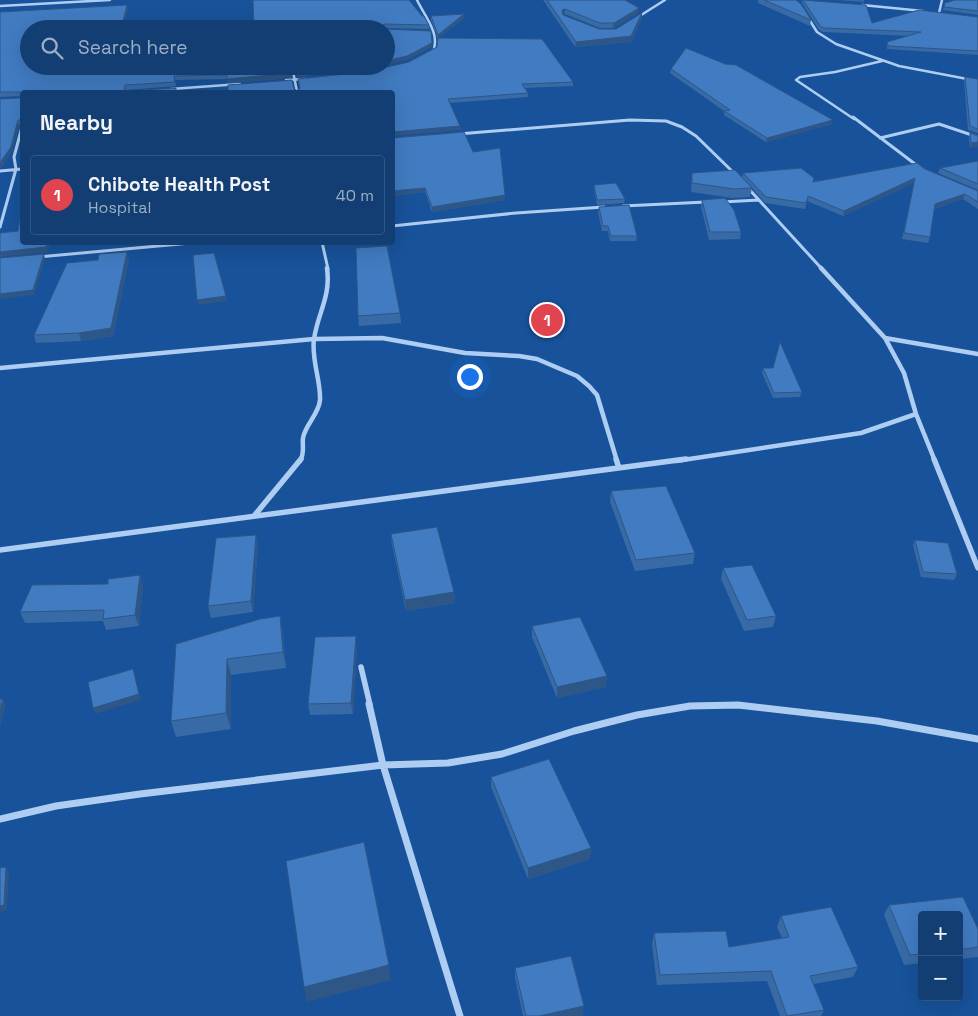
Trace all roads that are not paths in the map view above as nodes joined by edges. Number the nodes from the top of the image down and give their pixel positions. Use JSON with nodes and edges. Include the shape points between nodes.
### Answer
{"nodes":[{"id":1,"x":110,"y":0,"type":"edge"},
{"id":2,"x":417,"y":0,"type":"edge"},
{"id":3,"x":665,"y":0,"type":"edge"},
{"id":4,"x":794,"y":0,"type":"edge"},
{"id":5,"x":942,"y":0,"type":"edge"},
{"id":6,"x":861,"y":5,"type":"edge"},
{"id":7,"x":0,"y":6,"type":"edge"},
{"id":8,"x":634,"y":20,"type":"edge"},
{"id":9,"x":425,"y":31,"type":"edge"},
{"id":10,"x":433,"y":32,"type":"junction"},
{"id":11,"x":430,"y":56,"type":"edge"},
{"id":12,"x":882,"y":61,"type":"junction"},
{"id":13,"x":294,"y":75,"type":"edge"},
{"id":14,"x":313,"y":78,"type":"edge"},
{"id":15,"x":295,"y":80,"type":"junction"},
{"id":16,"x":277,"y":81,"type":"edge"},
{"id":17,"x":978,"y":81,"type":"edge"},
{"id":18,"x":240,"y":84,"type":"edge"},
{"id":19,"x":166,"y":90,"type":"edge"},
{"id":20,"x":297,"y":90,"type":"edge"},
{"id":21,"x":20,"y":134,"type":"edge"},
{"id":22,"x":457,"y":134,"type":"edge"},
{"id":23,"x":978,"y":137,"type":"edge"},
{"id":24,"x":880,"y":138,"type":"junction"},
{"id":25,"x":920,"y":168,"type":"edge"},
{"id":26,"x":16,"y":169,"type":"junction"},
{"id":27,"x":20,"y":169,"type":"edge"},
{"id":28,"x":0,"y":171,"type":"edge"},
{"id":29,"x":739,"y":178,"type":"edge"},
{"id":30,"x":746,"y":186,"type":"edge"},
{"id":31,"x":759,"y":200,"type":"junction"},
{"id":32,"x":609,"y":207,"type":"edge"},
{"id":33,"x":618,"y":207,"type":"edge"},
{"id":34,"x":395,"y":226,"type":"edge"},
{"id":35,"x":0,"y":227,"type":"edge"},
{"id":36,"x":170,"y":245,"type":"edge"},
{"id":37,"x":323,"y":245,"type":"edge"},
{"id":38,"x":29,"y":258,"type":"edge"},
{"id":39,"x":885,"y":338,"type":"junction"},
{"id":40,"x":314,"y":340,"type":"junction"},
{"id":41,"x":978,"y":354,"type":"edge"},
{"id":42,"x":0,"y":368,"type":"edge"},
{"id":43,"x":916,"y":414,"type":"junction"},
{"id":44,"x":619,"y":468,"type":"junction"},
{"id":45,"x":254,"y":516,"type":"junction"},
{"id":46,"x":0,"y":550,"type":"edge"},
{"id":47,"x":978,"y":568,"type":"edge"},
{"id":48,"x":362,"y":668,"type":"dead end"},
{"id":49,"x":978,"y":739,"type":"edge"},
{"id":50,"x":383,"y":766,"type":"junction"},
{"id":51,"x":0,"y":819,"type":"edge"},
{"id":52,"x":460,"y":1016,"type":"edge"}],
"edges":[{"from":1,"to":7,"type":"street"},
{"from":2,"to":10,"type":"street"},
{"from":3,"to":8,"type":"street"},
{"from":4,"to":12,"type":"street","via":[[805,11],[818,35]]},
{"from":5,"to":6,"type":"street","via":[[939,13]]},
{"from":9,"to":10,"type":"street"},
{"from":10,"to":11,"type":"street","via":[[436,43]]},
{"from":12,"to":17,"type":"street","via":[[930,74]]},
{"from":12,"to":24,"type":"street","via":[[796,80]]},
{"from":13,"to":15,"type":"street"},
{"from":14,"to":15,"type":"street"},
{"from":15,"to":16,"type":"street"},
{"from":15,"to":20,"type":"street"},
{"from":18,"to":19,"type":"street"},
{"from":21,"to":26,"type":"street","via":[[14,157]]},
{"from":22,"to":29,"type":"street","via":[[630,120],[666,121],[696,136]]},
{"from":23,"to":24,"type":"street","via":[[940,124]]},
{"from":24,"to":25,"type":"street"},
{"from":26,"to":27,"type":"street"},
{"from":26,"to":28,"type":"street"},
{"from":26,"to":35,"type":"street"},
{"from":30,"to":31,"type":"street"},
{"from":31,"to":33,"type":"street"},
{"from":31,"to":39,"type":"street"},
{"from":32,"to":34,"type":"street"},
{"from":36,"to":38,"type":"street"},
{"from":37,"to":40,"type":"street","via":[[328,270],[328,294]]},
{"from":39,"to":41,"type":"street"},
{"from":39,"to":43,"type":"street","via":[[904,373]]},
{"from":40,"to":42,"type":"street"},
{"from":40,"to":44,"type":"street","via":[[391,338],[465,353],[528,357],[558,367],[577,376],[597,395]]},
{"from":40,"to":45,"type":"street","via":[[320,399],[303,438],[302,458]]},
{"from":43,"to":44,"type":"street","via":[[861,433]]},
{"from":43,"to":47,"type":"street"},
{"from":44,"to":45,"type":"street"},
{"from":45,"to":46,"type":"street"},
{"from":48,"to":50,"type":"street"},
{"from":49,"to":50,"type":"street","via":[[877,721],[748,706],[690,706],[574,731],[502,754],[448,763]]},
{"from":50,"to":51,"type":"street","via":[[140,794],[56,806]]},
{"from":50,"to":52,"type":"street"}]}
